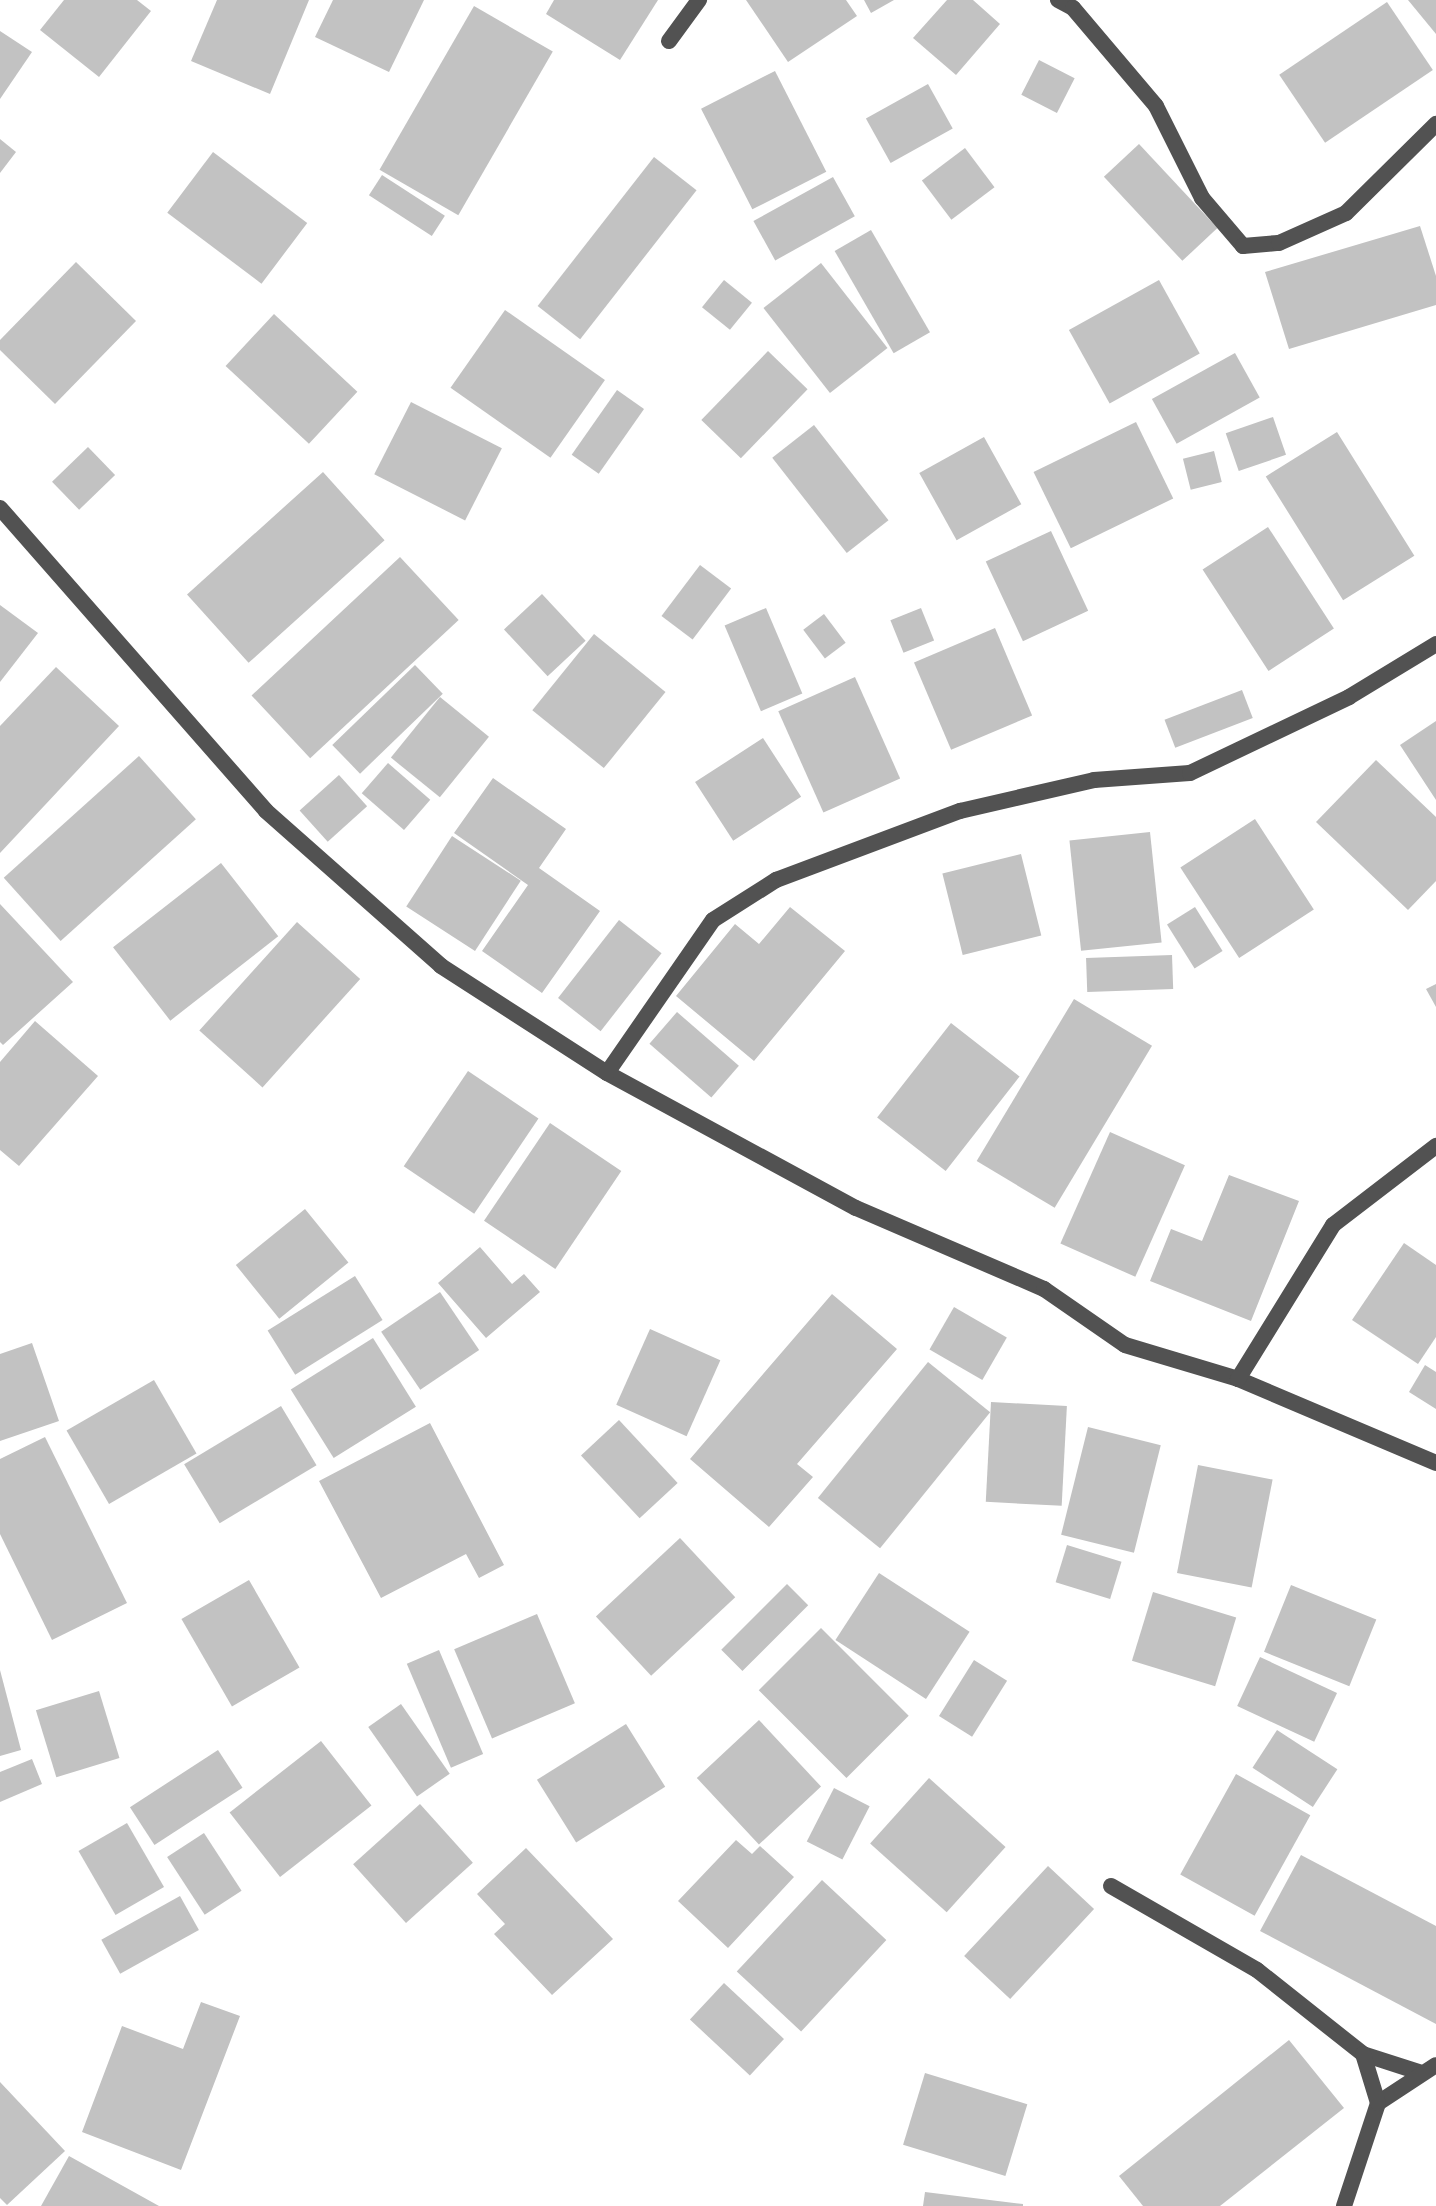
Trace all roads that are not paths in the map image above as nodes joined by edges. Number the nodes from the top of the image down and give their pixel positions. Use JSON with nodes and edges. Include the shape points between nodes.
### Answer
{"nodes":[{"id":1,"x":699,"y":0,"type":"edge"},
{"id":2,"x":1058,"y":0,"type":"edge"},
{"id":3,"x":669,"y":41,"type":"dead end"},
{"id":4,"x":1436,"y":124,"type":"edge"},
{"id":5,"x":0,"y":508,"type":"edge"},
{"id":6,"x":1436,"y":644,"type":"edge"},
{"id":7,"x":607,"y":1073,"type":"junction"},
{"id":8,"x":1436,"y":1146,"type":"edge"},
{"id":9,"x":1238,"y":1379,"type":"junction"},
{"id":10,"x":1436,"y":1463,"type":"edge"},
{"id":11,"x":1111,"y":1886,"type":"dead end"},
{"id":12,"x":1363,"y":2054,"type":"junction"},
{"id":13,"x":1436,"y":2065,"type":"edge"},
{"id":14,"x":1419,"y":2072,"type":"junction"},
{"id":15,"x":1378,"y":2103,"type":"junction"},
{"id":16,"x":1344,"y":2206,"type":"edge"}],
"edges":[{"from":1,"to":3,"type":"street"},
{"from":2,"to":4,"type":"street","via":[[1073,8],[1156,106],[1202,198],[1243,246],[1279,243],[1346,213]]},
{"from":5,"to":7,"type":"street","via":[[266,811],[441,966]]},
{"from":6,"to":7,"type":"street","via":[[1349,697],[1190,773],[1094,780],[960,811],[776,880],[713,920]]},
{"from":7,"to":9,"type":"street","via":[[856,1208],[1044,1289],[1125,1345]]},
{"from":8,"to":9,"type":"street","via":[[1333,1225]]},
{"from":9,"to":10,"type":"street"},
{"from":11,"to":12,"type":"street","via":[[1257,1970]]},
{"from":12,"to":14,"type":"street"},
{"from":12,"to":15,"type":"street"},
{"from":13,"to":14,"type":"street"},
{"from":14,"to":15,"type":"street"},
{"from":15,"to":16,"type":"street"}]}
